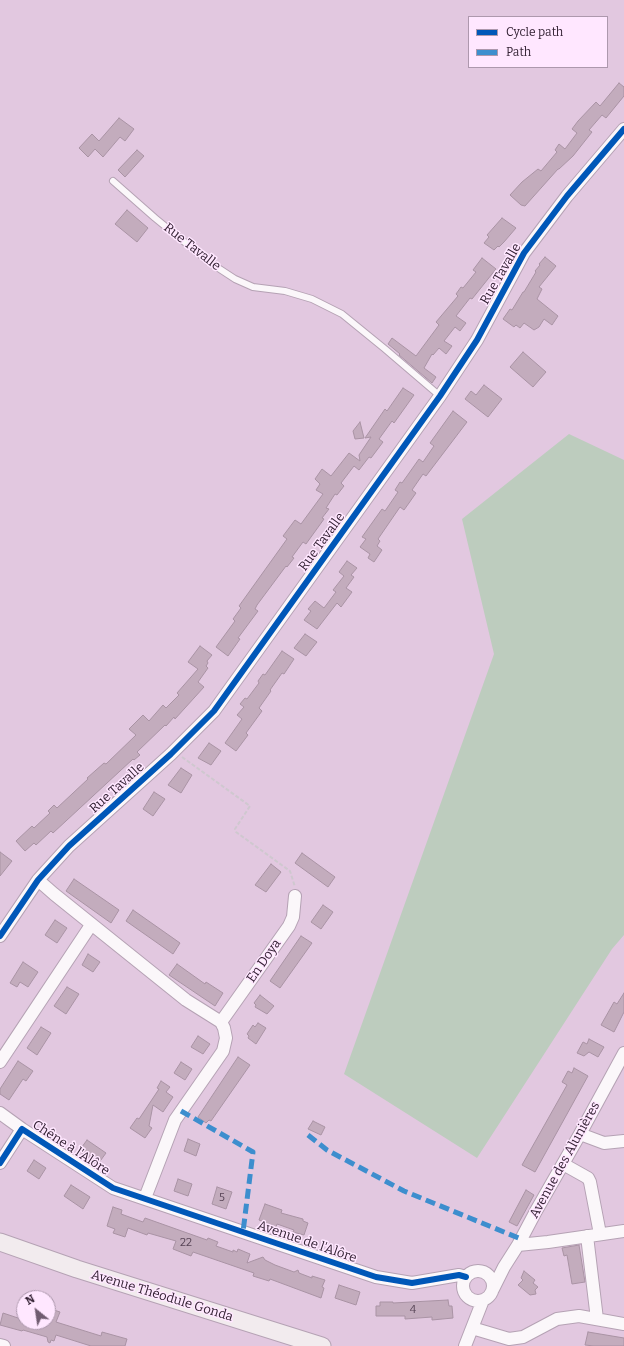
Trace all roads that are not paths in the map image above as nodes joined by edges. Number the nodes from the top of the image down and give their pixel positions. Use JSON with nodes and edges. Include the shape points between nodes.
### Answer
{"nodes":[{"id":1,"x":624,"y":129,"type":"edge"},
{"id":2,"x":113,"y":181,"type":"dead end"},
{"id":3,"x":440,"y":396,"type":"junction"},
{"id":4,"x":38,"y":880,"type":"junction"},
{"id":5,"x":296,"y":896,"type":"road end"},
{"id":6,"x":91,"y":925,"type":"junction"},
{"id":7,"x":0,"y":936,"type":"edge"},
{"id":8,"x":221,"y":1022,"type":"junction"},
{"id":9,"x":624,"y":1053,"type":"edge"},
{"id":10,"x":0,"y":1062,"type":"edge"},
{"id":11,"x":620,"y":1070,"type":"edge"},
{"id":12,"x":0,"y":1113,"type":"edge"},
{"id":13,"x":22,"y":1129,"type":"junction"},
{"id":14,"x":580,"y":1134,"type":"junction"},
{"id":15,"x":624,"y":1141,"type":"edge"},
{"id":16,"x":0,"y":1163,"type":"edge"},
{"id":17,"x":563,"y":1164,"type":"junction"},
{"id":18,"x":145,"y":1198,"type":"junction"},
{"id":19,"x":624,"y":1231,"type":"edge"},
{"id":20,"x":600,"y":1234,"type":"junction"},
{"id":21,"x":587,"y":1236,"type":"junction"},
{"id":22,"x":1,"y":1244,"type":"edge"},
{"id":23,"x":518,"y":1245,"type":"junction"},
{"id":24,"x":504,"y":1267,"type":"junction"},
{"id":25,"x":481,"y":1271,"type":"junction"},
{"id":26,"x":466,"y":1277,"type":"junction"},
{"id":27,"x":493,"y":1289,"type":"junction"},
{"id":28,"x":483,"y":1300,"type":"junction"},
{"id":29,"x":598,"y":1319,"type":"junction"},
{"id":30,"x":624,"y":1324,"type":"edge"},
{"id":31,"x":472,"y":1328,"type":"junction"},
{"id":32,"x":0,"y":1345,"type":"edge"},
{"id":33,"x":4,"y":1346,"type":"edge"},
{"id":34,"x":322,"y":1346,"type":"edge"},
{"id":35,"x":465,"y":1346,"type":"edge"}],
"edges":[{"from":1,"to":3,"type":"street","name":"Rue Tavalle","via":[[567,196],[524,253],[477,340]]},
{"from":2,"to":3,"type":"lane","name":"Rue Tavalle","via":[[208,262],[253,287],[285,291],[312,299],[342,314]]},
{"from":3,"to":4,"type":"street","name":"Rue Tavalle","via":[[214,711],[174,751],[69,846]]},
{"from":4,"to":6,"type":"street"},
{"from":4,"to":7,"type":"street","name":"Rue Tavalle"},
{"from":5,"to":8,"type":"street","name":"En Doya","via":[[289,926]]},
{"from":6,"to":8,"type":"street","via":[[186,1000]]},
{"from":6,"to":10,"type":"street"},
{"from":8,"to":18,"type":"street","via":[[226,1033],[222,1051],[175,1120]]},
{"from":9,"to":11,"type":"street","name":"Avenue des Alunières"},
{"from":11,"to":14,"type":"street","name":"Avenue des Alunières"},
{"from":12,"to":13,"type":"street","name":"Chêne à l'Alôre"},
{"from":13,"to":16,"type":"street","name":"Chêne à l'Alôre"},
{"from":13,"to":18,"type":"street","name":"Chêne à l'Alôre","via":[[113,1188]]},
{"from":14,"to":15,"type":"street","via":[[604,1144]]},
{"from":14,"to":17,"type":"street","name":"Avenue des Alunières"},
{"from":17,"to":20,"type":"street","via":[[588,1178]]},
{"from":17,"to":23,"type":"street","name":"Avenue des Alunières"},
{"from":18,"to":26,"type":"street","name":"Avenue de l'Alôre","via":[[376,1277],[412,1284],[459,1275]]},
{"from":19,"to":20,"type":"street"},
{"from":20,"to":21,"type":"street"},
{"from":21,"to":23,"type":"street"},
{"from":21,"to":29,"type":"street"},
{"from":22,"to":34,"type":"main road","name":"Avenue Théodule Gonda"},
{"from":23,"to":24,"type":"street","name":"Avenue des Alunières"},
{"from":24,"to":25,"type":"street"},
{"from":24,"to":27,"type":"street","name":"Avenue des Alunières"},
{"from":25,"to":26,"type":"street","via":[[470,1273]]},
{"from":25,"to":27,"type":"street","via":[[491,1278]]},
{"from":26,"to":28,"type":"street","via":[[463,1289],[465,1294],[475,1301]]},
{"from":27,"to":28,"type":"street","name":"Avenue des Alunières","via":[[491,1295]]},
{"from":28,"to":31,"type":"street","name":"Avenue des Alunières"},
{"from":29,"to":30,"type":"street"},
{"from":29,"to":31,"type":"street","via":[[579,1316],[557,1318],[523,1337],[509,1339]]},
{"from":31,"to":35,"type":"street","name":"Avenue des Alunières"},
{"from":32,"to":33,"type":"street"}]}
